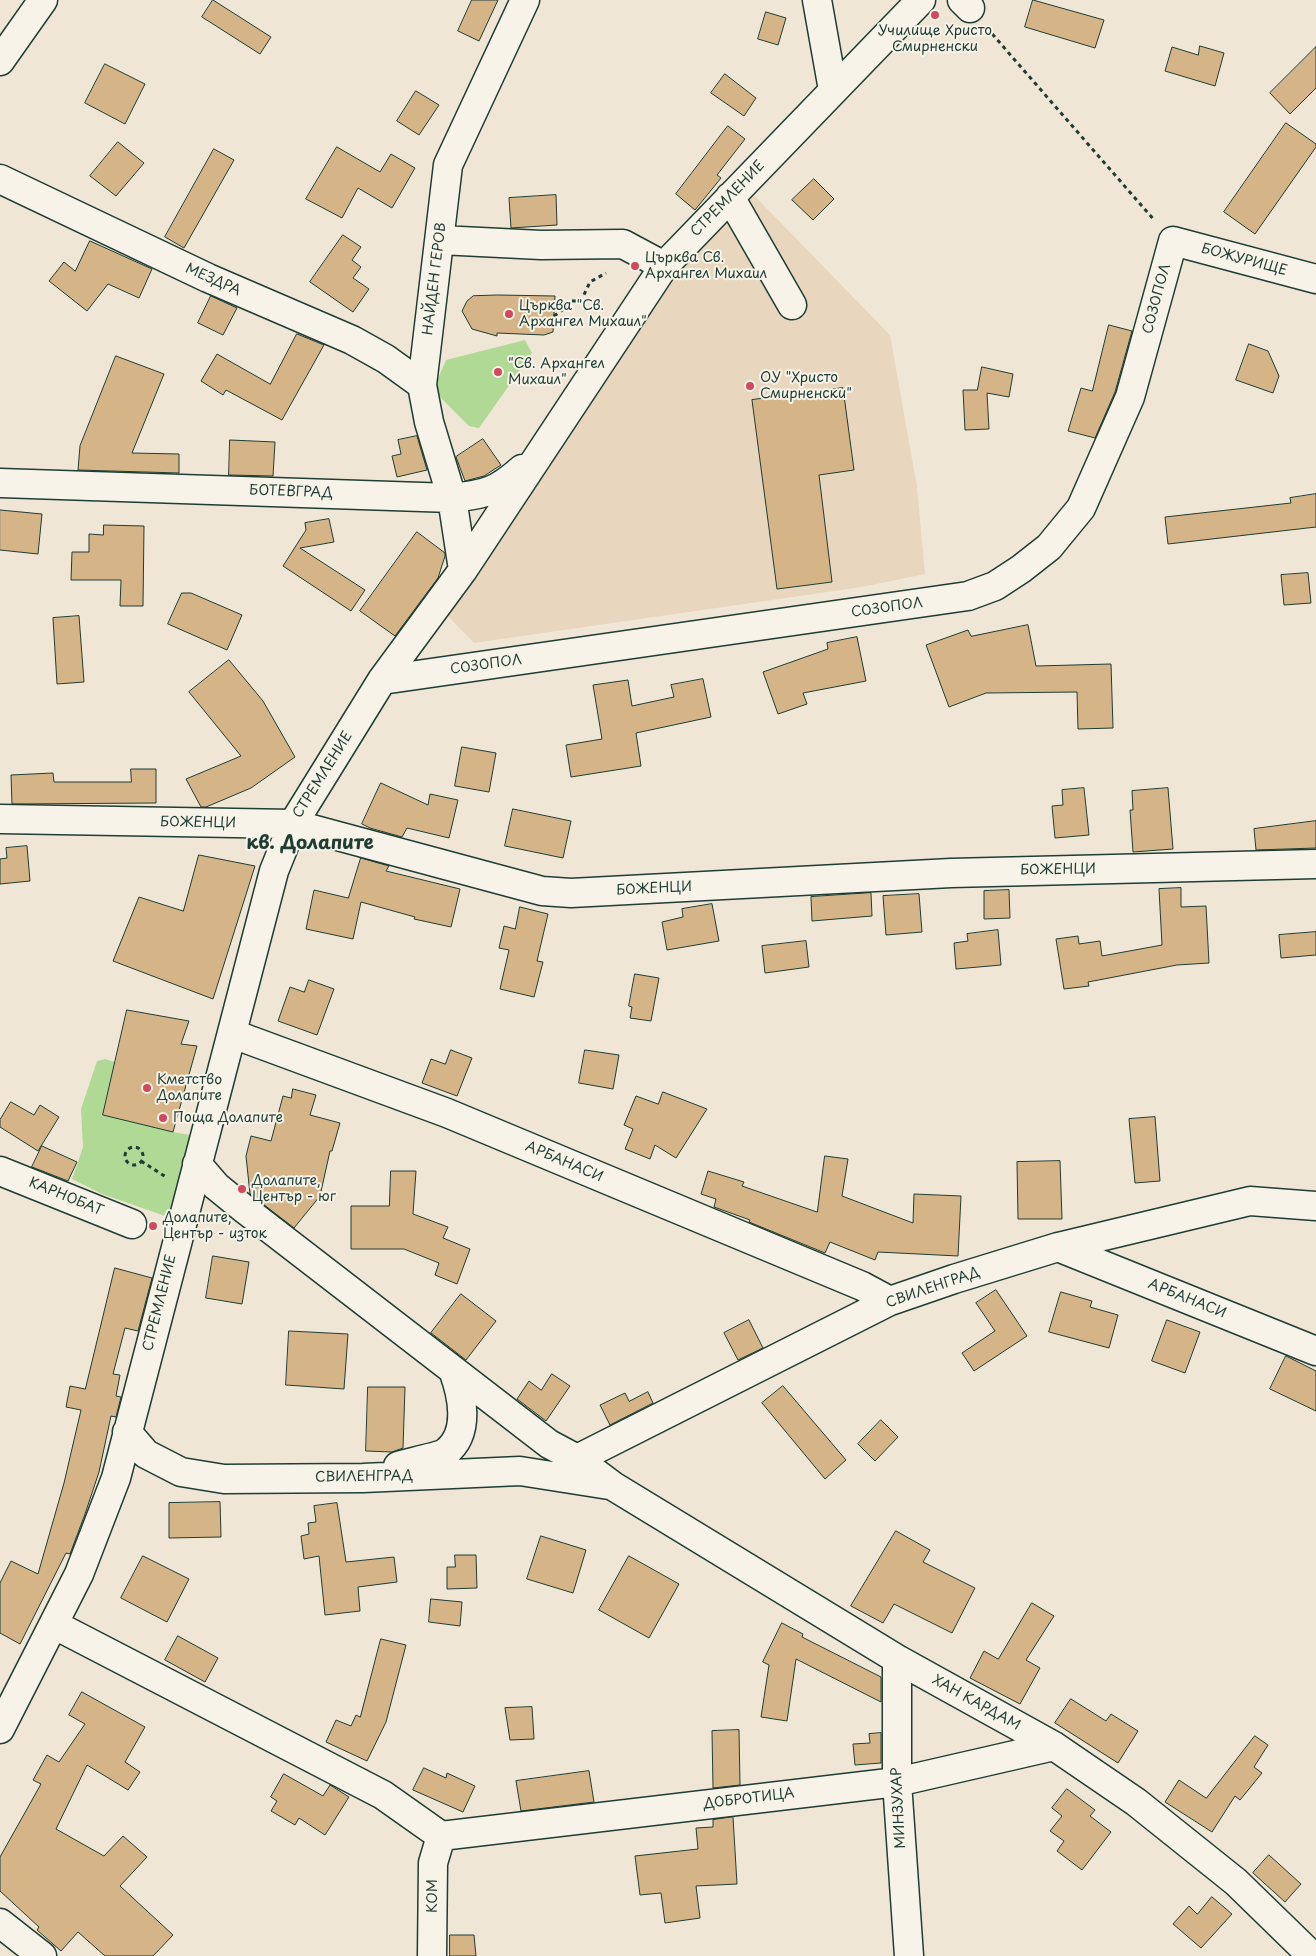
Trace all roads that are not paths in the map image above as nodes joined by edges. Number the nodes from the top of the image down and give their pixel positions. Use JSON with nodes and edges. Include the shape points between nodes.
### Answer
{"nodes":[{"id":1,"x":43,"y":0,"type":"edge"},
{"id":2,"x":525,"y":0,"type":"edge"},
{"id":3,"x":817,"y":0,"type":"edge"},
{"id":4,"x":920,"y":0,"type":"edge"},
{"id":5,"x":0,"y":61,"type":"edge"},
{"id":6,"x":833,"y":90,"type":"junction"},
{"id":7,"x":0,"y":178,"type":"edge"},
{"id":8,"x":730,"y":197,"type":"junction"},
{"id":9,"x":440,"y":240,"type":"junction"},
{"id":10,"x":1173,"y":241,"type":"joint"},
{"id":11,"x":664,"y":266,"type":"junction"},
{"id":12,"x":1316,"y":279,"type":"edge"},
{"id":13,"x":792,"y":305,"type":"dead end"},
{"id":14,"x":422,"y":385,"type":"junction"},
{"id":15,"x":556,"y":430,"type":"junction"},
{"id":16,"x":0,"y":483,"type":"edge"},
{"id":17,"x":452,"y":498,"type":"junction"},
{"id":18,"x":463,"y":570,"type":"junction"},
{"id":19,"x":382,"y":680,"type":"junction"},
{"id":20,"x":0,"y":820,"type":"edge"},
{"id":21,"x":293,"y":824,"type":"junction"},
{"id":22,"x":1316,"y":864,"type":"edge"},
{"id":23,"x":233,"y":1034,"type":"junction"},
{"id":24,"x":197,"y":1164,"type":"junction"},
{"id":25,"x":0,"y":1171,"type":"edge"},
{"id":26,"x":1316,"y":1206,"type":"edge"},
{"id":27,"x":132,"y":1224,"type":"dead end"},
{"id":28,"x":1058,"y":1247,"type":"junction"},
{"id":29,"x":890,"y":1301,"type":"junction"},
{"id":30,"x":1316,"y":1351,"type":"edge"},
{"id":31,"x":453,"y":1370,"type":"junction"},
{"id":32,"x":127,"y":1432,"type":"junction"},
{"id":33,"x":577,"y":1460,"type":"junction"},
{"id":34,"x":364,"y":1478,"type":"junction"},
{"id":35,"x":613,"y":1486,"type":"junction"},
{"id":36,"x":55,"y":1625,"type":"junction"},
{"id":37,"x":897,"y":1659,"type":"junction"},
{"id":38,"x":0,"y":1729,"type":"edge"},
{"id":39,"x":1054,"y":1746,"type":"junction"},
{"id":40,"x":897,"y":1782,"type":"junction"},
{"id":41,"x":441,"y":1836,"type":"junction"},
{"id":42,"x":0,"y":1923,"type":"edge"},
{"id":43,"x":42,"y":1956,"type":"edge"},
{"id":44,"x":432,"y":1956,"type":"edge"},
{"id":45,"x":909,"y":1956,"type":"edge"},
{"id":46,"x":1312,"y":1956,"type":"edge"}],
"edges":[{"from":1,"to":5,"type":"street"},
{"from":2,"to":9,"type":"street","name":"НАЙДЕН ГЕРОВ","via":[[448,165]]},
{"from":3,"to":6,"type":"street"},
{"from":4,"to":6,"type":"street","name":"СТРЕМЛЕНИЕ"},
{"from":6,"to":8,"type":"street","name":"СТРЕМЛЕНИЕ"},
{"from":7,"to":14,"type":"street","name":"МЕЗДРА","via":[[208,278],[352,340]]},
{"from":8,"to":11,"type":"street","name":"СТРЕМЛЕНИЕ"},
{"from":8,"to":13,"type":"street"},
{"from":9,"to":11,"type":"street","via":[[622,244]]},
{"from":9,"to":14,"type":"street","name":"НАЙДЕН ГЕРОВ"},
{"from":10,"to":12,"type":"street","name":"БОЖУРИЩЕ"},
{"from":10,"to":19,"type":"street","name":"СОЗОПОЛ","via":[[1130,397],[1081,508],[1049,547],[995,586],[968,596]]},
{"from":11,"to":15,"type":"street","name":"СТРЕМЛЕНИЕ"},
{"from":14,"to":17,"type":"street","name":"НАЙДЕН ГЕРОВ","via":[[429,422]]},
{"from":15,"to":17,"type":"street","name":"БОТЕВГРАД","via":[[503,486],[486,493]]},
{"from":15,"to":18,"type":"street","name":"СТРЕМЛЕНИЕ"},
{"from":16,"to":17,"type":"street","name":"БОТЕВГРАД"},
{"from":17,"to":18,"type":"street","name":"НАЙДЕН ГЕРОВ"},
{"from":18,"to":19,"type":"street","name":"СТРЕМЛЕНИЕ"},
{"from":19,"to":21,"type":"street","name":"СТРЕМЛЕНИЕ"},
{"from":20,"to":21,"type":"street","name":"БОЖЕНЦИ"},
{"from":21,"to":22,"type":"street","name":"БОЖЕНЦИ","via":[[542,891],[572,893],[951,873]]},
{"from":21,"to":23,"type":"street","name":"СТРЕМЛЕНИЕ","via":[[274,871]]},
{"from":23,"to":24,"type":"street","name":"СТРЕМЛЕНИЕ"},
{"from":23,"to":29,"type":"street","name":"АРБАНАСИ","via":[[447,1113],[862,1286]]},
{"from":24,"to":31,"type":"street","name":"ХАН КАРДАМ","via":[[222,1192]]},
{"from":24,"to":32,"type":"street","name":"СТРЕМЛЕНИЕ"},
{"from":25,"to":27,"type":"street","name":"КАРНОБАТ"},
{"from":26,"to":28,"type":"street","name":"СВИЛЕНГРАД","via":[[1250,1200]]},
{"from":28,"to":29,"type":"street","name":"СВИЛЕНГРАД"},
{"from":28,"to":30,"type":"street","name":"АРБАНАСИ"},
{"from":29,"to":33,"type":"street","name":"СВИЛЕНГРАД"},
{"from":31,"to":33,"type":"street","name":"ХАН КАРДАМ","via":[[548,1444]]},
{"from":31,"to":34,"type":"street","via":[[462,1404],[462,1424],[445,1453]]},
{"from":32,"to":34,"type":"street","name":"СВИЛЕНГРАД","via":[[146,1454],[181,1472],[224,1479]]},
{"from":32,"to":36,"type":"street","name":"СТРЕМЛЕНИЕ","via":[[116,1478],[79,1574]]},
{"from":33,"to":35,"type":"street","name":"ХАН КАРДАМ"},
{"from":34,"to":35,"type":"street","name":"СВИЛЕНГРАД","via":[[520,1472]]},
{"from":35,"to":37,"type":"street","name":"ХАН КАРДАМ"},
{"from":36,"to":38,"type":"street","name":"СТРЕМЛЕНИЕ"},
{"from":36,"to":41,"type":"street","via":[[383,1795]]},
{"from":37,"to":39,"type":"street","name":"ХАН КАРДАМ"},
{"from":37,"to":40,"type":"street","name":"МИНЗУХАР"},
{"from":39,"to":40,"type":"street","name":"ДОБРОТИЦА"},
{"from":39,"to":46,"type":"street","name":"ХАН КАРДАМ","via":[[1136,1802],[1236,1882]]},
{"from":40,"to":41,"type":"street","name":"ДОБРОТИЦА"},
{"from":40,"to":45,"type":"street","name":"МИНЗУХАР"},
{"from":41,"to":44,"type":"street","name":"КОМ","via":[[433,1863]]},
{"from":42,"to":43,"type":"street"}]}
